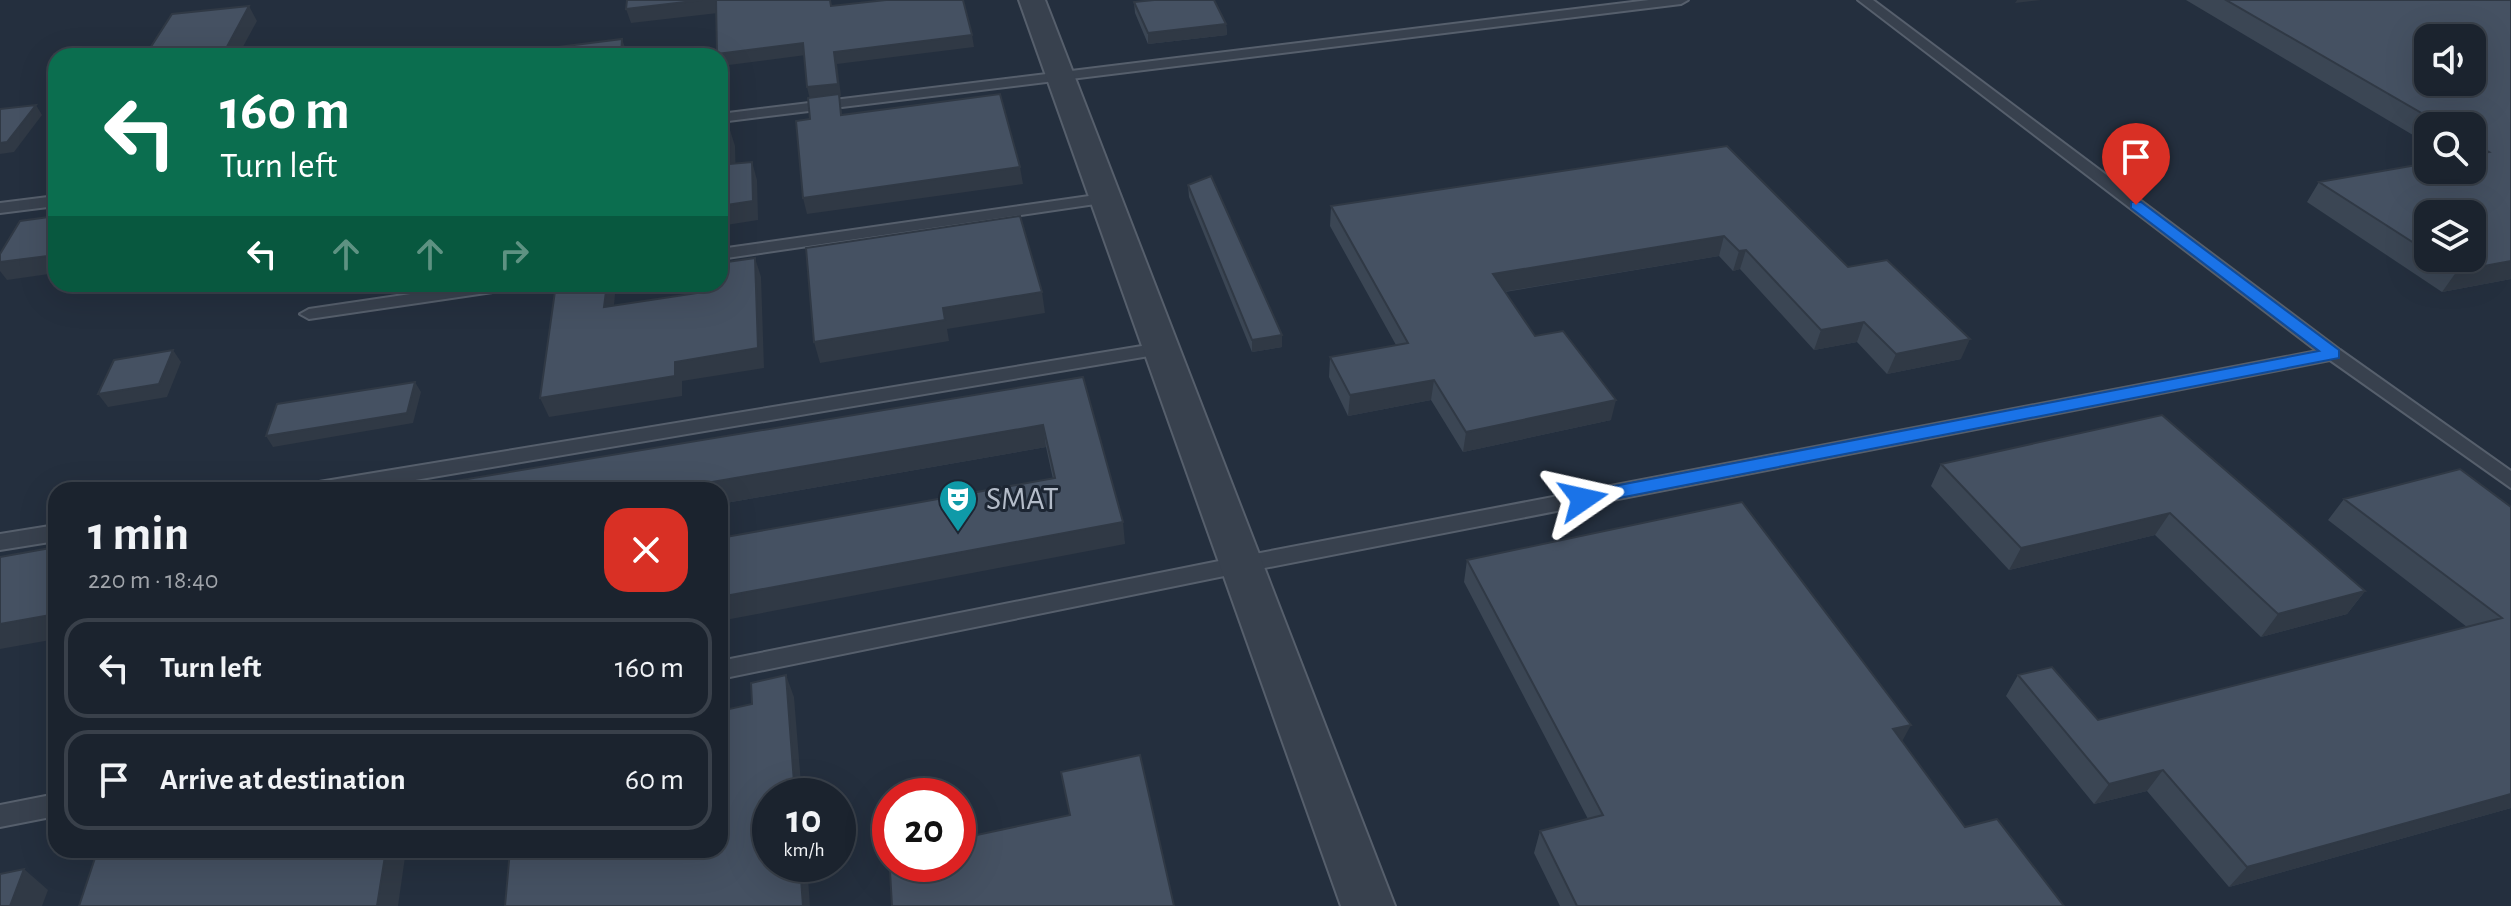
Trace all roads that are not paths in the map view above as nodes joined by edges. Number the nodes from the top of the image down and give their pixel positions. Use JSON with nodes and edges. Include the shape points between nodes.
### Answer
{"nodes":[{"id":1,"x":1032,"y":0,"type":"edge"},
{"id":2,"x":1681,"y":0,"type":"edge"},
{"id":3,"x":1865,"y":0,"type":"edge"},
{"id":4,"x":1058,"y":76,"type":"junction"},
{"id":5,"x":728,"y":117,"type":"edge"},
{"id":6,"x":1103,"y":199,"type":"junction"},
{"id":7,"x":48,"y":202,"type":"edge"},
{"id":8,"x":0,"y":208,"type":"edge"},
{"id":9,"x":728,"y":253,"type":"edge"},
{"id":10,"x":459,"y":292,"type":"edge"},
{"id":11,"x":309,"y":314,"type":"dead end"},
{"id":12,"x":1160,"y":349,"type":"junction"},
{"id":13,"x":2333,"y":354,"type":"junction"},
{"id":14,"x":2511,"y":481,"type":"edge"},
{"id":15,"x":361,"y":482,"type":"edge"},
{"id":16,"x":48,"y":534,"type":"edge"},
{"id":17,"x":0,"y":542,"type":"edge"},
{"id":18,"x":1239,"y":565,"type":"junction"},
{"id":19,"x":728,"y":668,"type":"edge"},
{"id":20,"x":48,"y":807,"type":"edge"},
{"id":21,"x":0,"y":816,"type":"edge"},
{"id":22,"x":1368,"y":906,"type":"edge"}],
"edges":[{"from":1,"to":4,"type":"street"},
{"from":2,"to":4,"type":"lane"},
{"from":3,"to":13,"type":"lane"},
{"from":4,"to":5,"type":"lane"},
{"from":4,"to":6,"type":"street"},
{"from":6,"to":9,"type":"lane"},
{"from":6,"to":12,"type":"street"},
{"from":7,"to":8,"type":"lane"},
{"from":10,"to":11,"type":"lane"},
{"from":12,"to":15,"type":"lane"},
{"from":12,"to":18,"type":"street"},
{"from":13,"to":14,"type":"lane"},
{"from":13,"to":18,"type":"lane"},
{"from":16,"to":17,"type":"lane"},
{"from":18,"to":19,"type":"lane"},
{"from":18,"to":22,"type":"street"},
{"from":20,"to":21,"type":"lane"}]}
